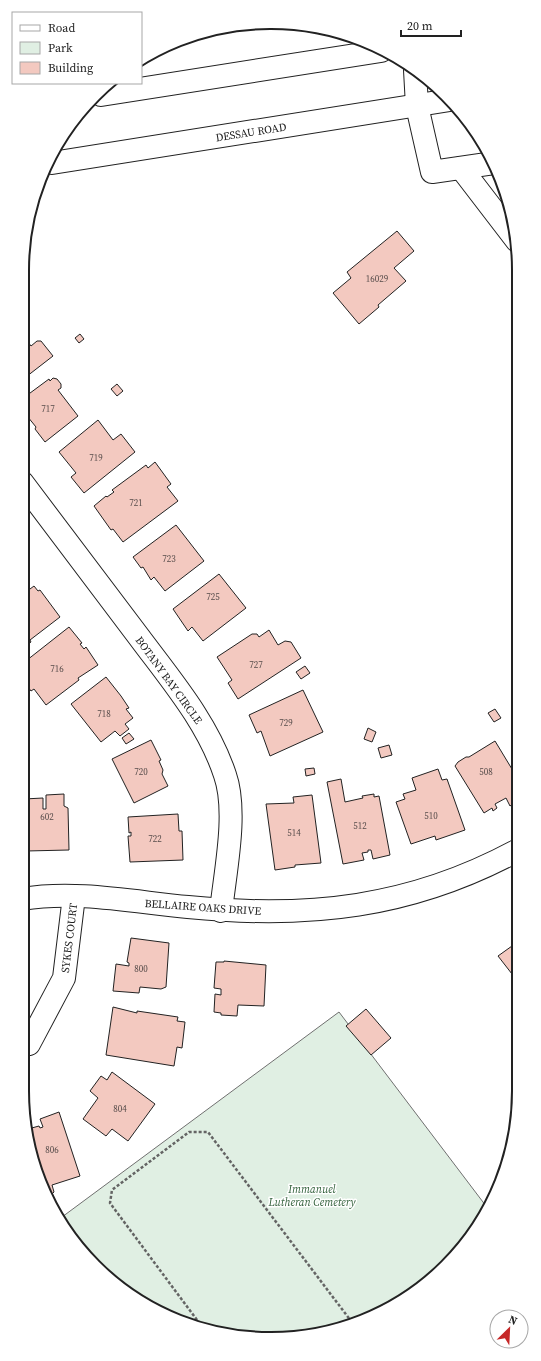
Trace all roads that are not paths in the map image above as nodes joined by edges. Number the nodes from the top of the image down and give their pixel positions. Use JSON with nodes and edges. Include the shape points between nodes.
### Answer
{"nodes":[{"id":1,"x":373,"y":52,"type":"edge"},
{"id":2,"x":416,"y":78,"type":"edge"},
{"id":3,"x":106,"y":94,"type":"edge"},
{"id":4,"x":442,"y":101,"type":"edge"},
{"id":5,"x":417,"y":106,"type":"junction"},
{"id":6,"x":54,"y":164,"type":"edge"},
{"id":7,"x":487,"y":165,"type":"edge"},
{"id":8,"x":460,"y":168,"type":"junction"},
{"id":9,"x":508,"y":230,"type":"edge"},
{"id":10,"x":29,"y":491,"type":"edge"},
{"id":11,"x":512,"y":853,"type":"edge"},
{"id":12,"x":74,"y":896,"type":"junction"},
{"id":13,"x":29,"y":899,"type":"edge"},
{"id":14,"x":221,"y":910,"type":"junction"},
{"id":15,"x":29,"y":1044,"type":"dead end"}],
"edges":[{"from":1,"to":3,"type":"street"},
{"from":2,"to":5,"type":"street"},
{"from":4,"to":5,"type":"street","name":"DESSAU ROAD"},
{"from":5,"to":6,"type":"street","name":"DESSAU ROAD"},
{"from":5,"to":8,"type":"street","via":[[432,172]]},
{"from":7,"to":8,"type":"street"},
{"from":8,"to":9,"type":"street"},
{"from":10,"to":14,"type":"street","name":"BOTANY BAY CIRCLE","via":[[185,699],[212,744],[226,775],[229,793],[230,822]]},
{"from":11,"to":14,"type":"street","name":"BELLAIRE OAKS DRIVE","via":[[462,878],[411,895],[366,904],[322,910]]},
{"from":12,"to":13,"type":"street","name":"BELLAIRE OAKS DRIVE"},
{"from":12,"to":14,"type":"street","name":"BELLAIRE OAKS DRIVE"},
{"from":12,"to":15,"type":"street","name":"SYKES COURT","via":[[64,978]]}]}
